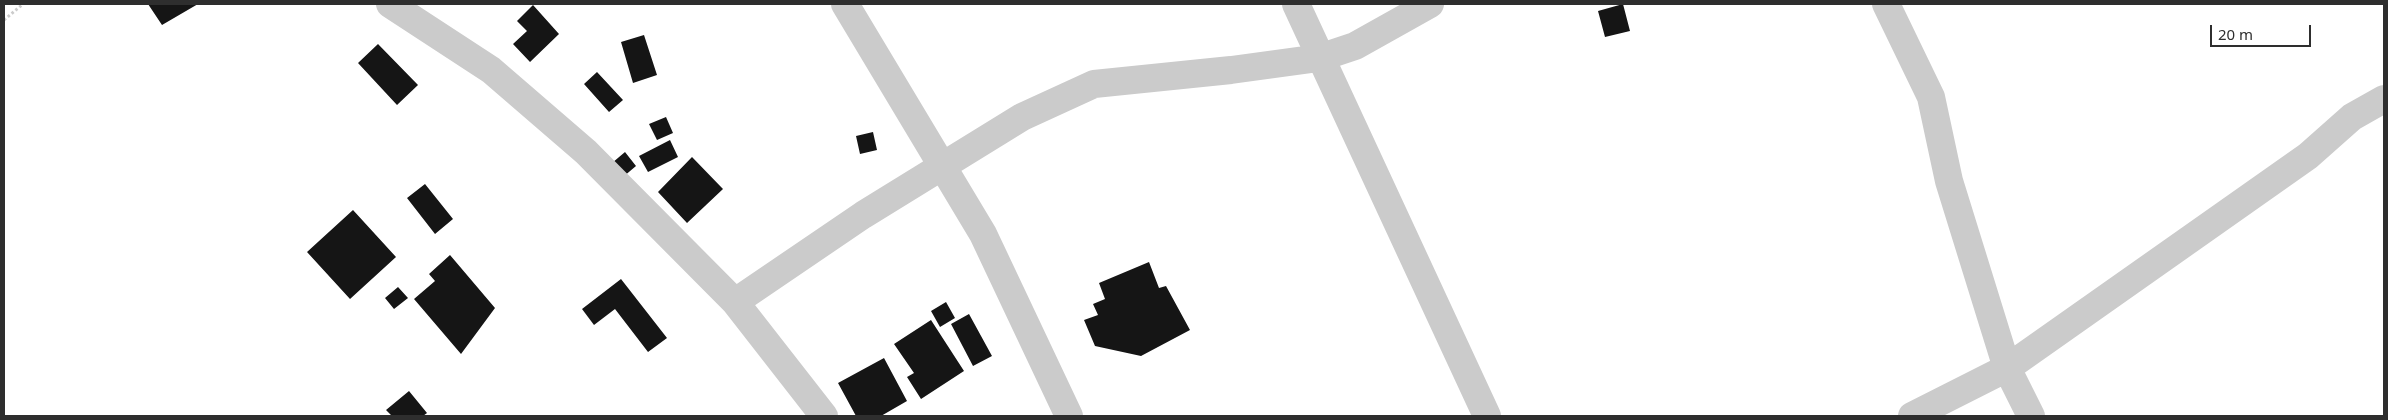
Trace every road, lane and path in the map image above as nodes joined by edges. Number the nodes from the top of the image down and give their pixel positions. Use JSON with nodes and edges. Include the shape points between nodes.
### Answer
{"nodes":[{"id":1,"x":23,"y":4,"type":"edge"},
{"id":2,"x":390,"y":4,"type":"edge"},
{"id":3,"x":845,"y":4,"type":"edge"},
{"id":4,"x":1296,"y":4,"type":"edge"},
{"id":5,"x":1430,"y":4,"type":"edge"},
{"id":6,"x":1886,"y":4,"type":"edge"},
{"id":7,"x":4,"y":20,"type":"edge"},
{"id":8,"x":1319,"y":58,"type":"junction"},
{"id":9,"x":2384,"y":99,"type":"edge"},
{"id":10,"x":944,"y":165,"type":"junction"},
{"id":11,"x":735,"y":302,"type":"junction"},
{"id":12,"x":2007,"y":368,"type":"junction"},
{"id":13,"x":824,"y":416,"type":"edge"},
{"id":14,"x":1069,"y":416,"type":"edge"},
{"id":15,"x":1486,"y":416,"type":"edge"},
{"id":16,"x":1912,"y":416,"type":"edge"},
{"id":17,"x":2031,"y":416,"type":"edge"}],
"edges":[{"from":1,"to":7,"type":"path"},
{"from":2,"to":11,"type":"street","via":[[491,70],[586,152]]},
{"from":3,"to":10,"type":"street"},
{"from":4,"to":8,"type":"street"},
{"from":5,"to":8,"type":"street","via":[[1355,46]]},
{"from":6,"to":12,"type":"street","via":[[1931,97],[1949,181]]},
{"from":8,"to":10,"type":"street","via":[[1094,84],[1022,117]]},
{"from":8,"to":15,"type":"street"},
{"from":9,"to":12,"type":"street","via":[[2352,117],[2308,156]]},
{"from":10,"to":11,"type":"street","via":[[863,215]]},
{"from":10,"to":14,"type":"street","via":[[984,234]]},
{"from":11,"to":13,"type":"street"},
{"from":12,"to":16,"type":"street"},
{"from":12,"to":17,"type":"street"}]}
